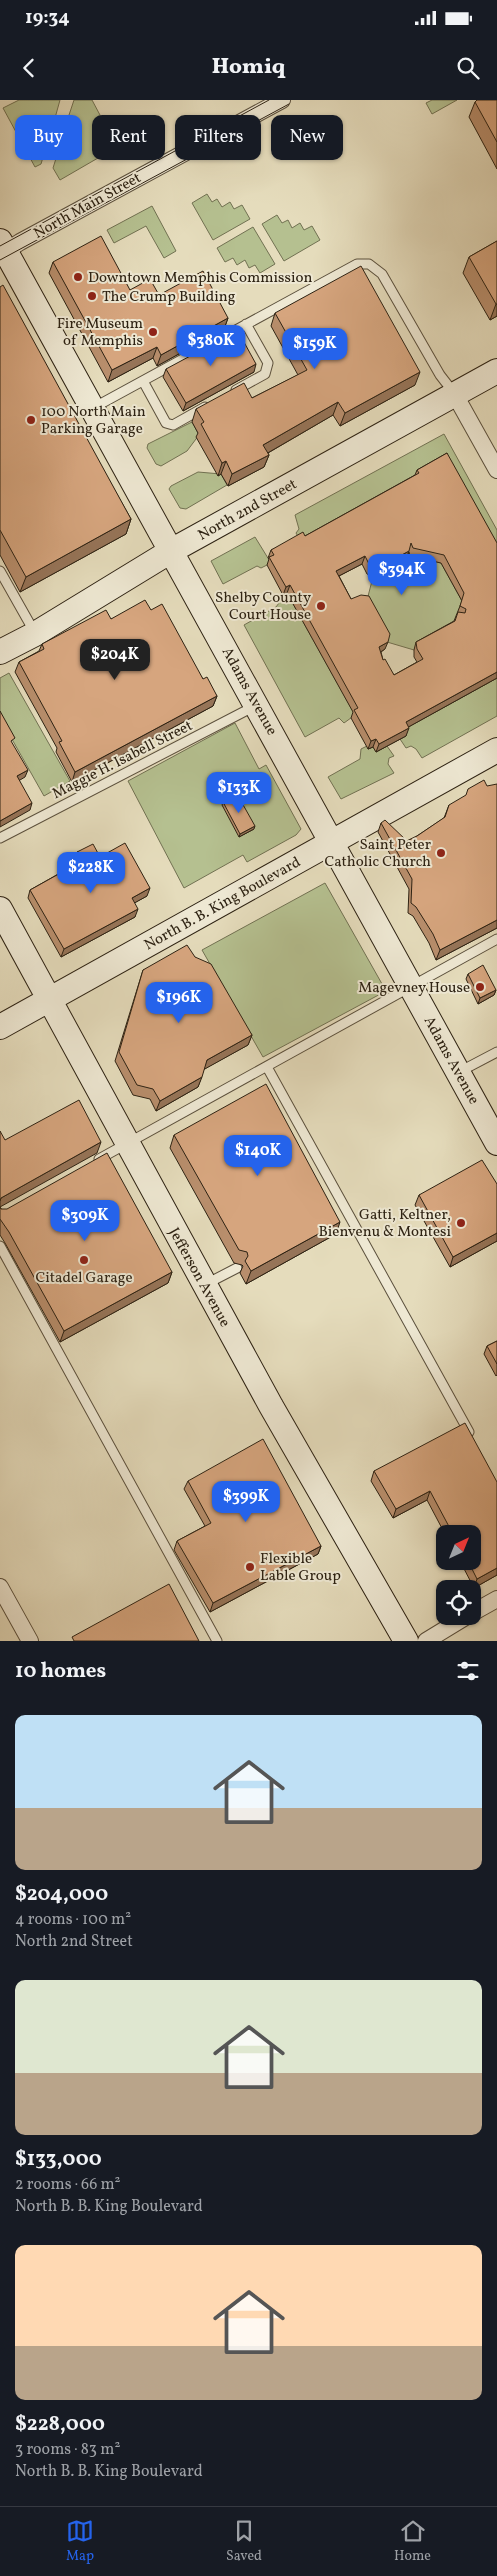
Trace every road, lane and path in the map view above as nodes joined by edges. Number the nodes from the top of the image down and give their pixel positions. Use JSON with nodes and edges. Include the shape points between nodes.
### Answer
{"nodes":[{"id":1,"x":273,"y":106,"type":"edge"},
{"id":2,"x":2,"y":249,"type":"edge"},
{"id":3,"x":246,"y":324,"type":"junction"},
{"id":4,"x":497,"y":370,"type":"edge"},
{"id":5,"x":142,"y":381,"type":"junction"},
{"id":6,"x":231,"y":392,"type":"edge"},
{"id":7,"x":454,"y":393,"type":"junction"},
{"id":8,"x":214,"y":402,"type":"edge"},
{"id":9,"x":93,"y":408,"type":"junction"},
{"id":10,"x":497,"y":470,"type":"edge"},
{"id":11,"x":171,"y":551,"type":"junction"},
{"id":12,"x":0,"y":571,"type":"edge"},
{"id":13,"x":35,"y":634,"type":"junction"},
{"id":14,"x":0,"y":652,"type":"edge"},
{"id":15,"x":257,"y":705,"type":"junction"},
{"id":16,"x":497,"y":750,"type":"edge"},
{"id":17,"x":0,"y":838,"type":"edge"},
{"id":18,"x":332,"y":840,"type":"junction"},
{"id":19,"x":0,"y":909,"type":"edge"},
{"id":20,"x":497,"y":939,"type":"edge"},
{"id":21,"x":412,"y":986,"type":"junction"},
{"id":22,"x":48,"y":1001,"type":"junction"},
{"id":23,"x":0,"y":1027,"type":"edge"},
{"id":24,"x":497,"y":1052,"type":"edge"},
{"id":25,"x":267,"y":1067,"type":"junction"},
{"id":26,"x":459,"y":1073,"type":"junction"},
{"id":27,"x":497,"y":1143,"type":"edge"},
{"id":28,"x":127,"y":1144,"type":"junction"},
{"id":29,"x":91,"y":1163,"type":"edge"},
{"id":30,"x":0,"y":1246,"type":"edge"},
{"id":31,"x":237,"y":1268,"type":"edge"},
{"id":32,"x":205,"y":1285,"type":"junction"},
{"id":33,"x":472,"y":1437,"type":"edge"},
{"id":34,"x":0,"y":1587,"type":"edge"},
{"id":35,"x":497,"y":1599,"type":"edge"},
{"id":36,"x":481,"y":1608,"type":"edge"},
{"id":37,"x":452,"y":1625,"type":"edge"},
{"id":38,"x":30,"y":1641,"type":"edge"},
{"id":39,"x":217,"y":1641,"type":"edge"},
{"id":40,"x":406,"y":1641,"type":"edge"},
{"id":41,"x":426,"y":1641,"type":"edge"}],
"edges":[{"from":1,"to":2,"type":"street","name":"North Main Street"},
{"from":2,"to":9,"type":"main road","name":"Adams Avenue"},
{"from":3,"to":5,"type":"lane"},
{"from":3,"to":6,"type":"lane","via":[[268,363],[265,374]]},
{"from":3,"to":7,"type":"lane","via":[[357,264],[369,264],[382,274],[440,375]]},
{"from":4,"to":7,"type":"main road","name":"North 2nd Street"},
{"from":5,"to":8,"type":"lane","via":[[166,423],[173,426]]},
{"from":5,"to":9,"type":"lane"},
{"from":7,"to":10,"type":"street"},
{"from":7,"to":11,"type":"main road","name":"North 2nd Street"},
{"from":9,"to":11,"type":"main road","name":"Adams Avenue"},
{"from":11,"to":13,"type":"main road","name":"North 2nd Street"},
{"from":11,"to":15,"type":"main road","name":"Adams Avenue"},
{"from":12,"to":13,"type":"lane"},
{"from":13,"to":14,"type":"main road","name":"North 2nd Street"},
{"from":15,"to":17,"type":"lane","name":"Maggie H. Isabell Street"},
{"from":15,"to":18,"type":"main road","name":"Adams Avenue"},
{"from":16,"to":18,"type":"main road","name":"North B. B. King Boulevard"},
{"from":18,"to":21,"type":"main road","name":"Adams Avenue"},
{"from":18,"to":22,"type":"main road","name":"North B. B. King Boulevard"},
{"from":19,"to":22,"type":"main road","name":"Jefferson Avenue"},
{"from":20,"to":21,"type":"lane"},
{"from":21,"to":25,"type":"lane"},
{"from":21,"to":26,"type":"main road","name":"Adams Avenue"},
{"from":22,"to":23,"type":"main road","name":"North B. B. King Boulevard"},
{"from":22,"to":28,"type":"main road","name":"Jefferson Avenue"},
{"from":24,"to":26,"type":"lane"},
{"from":25,"to":28,"type":"lane"},
{"from":25,"to":33,"type":"lane"},
{"from":26,"to":27,"type":"main road","name":"Adams Avenue"},
{"from":28,"to":29,"type":"lane"},
{"from":28,"to":32,"type":"main road","name":"Jefferson Avenue"},
{"from":30,"to":39,"type":"lane"},
{"from":31,"to":32,"type":"lane"},
{"from":32,"to":40,"type":"main road","name":"Jefferson Avenue"},
{"from":34,"to":38,"type":"street"},
{"from":35,"to":36,"type":"street"},
{"from":37,"to":41,"type":"street"}]}
